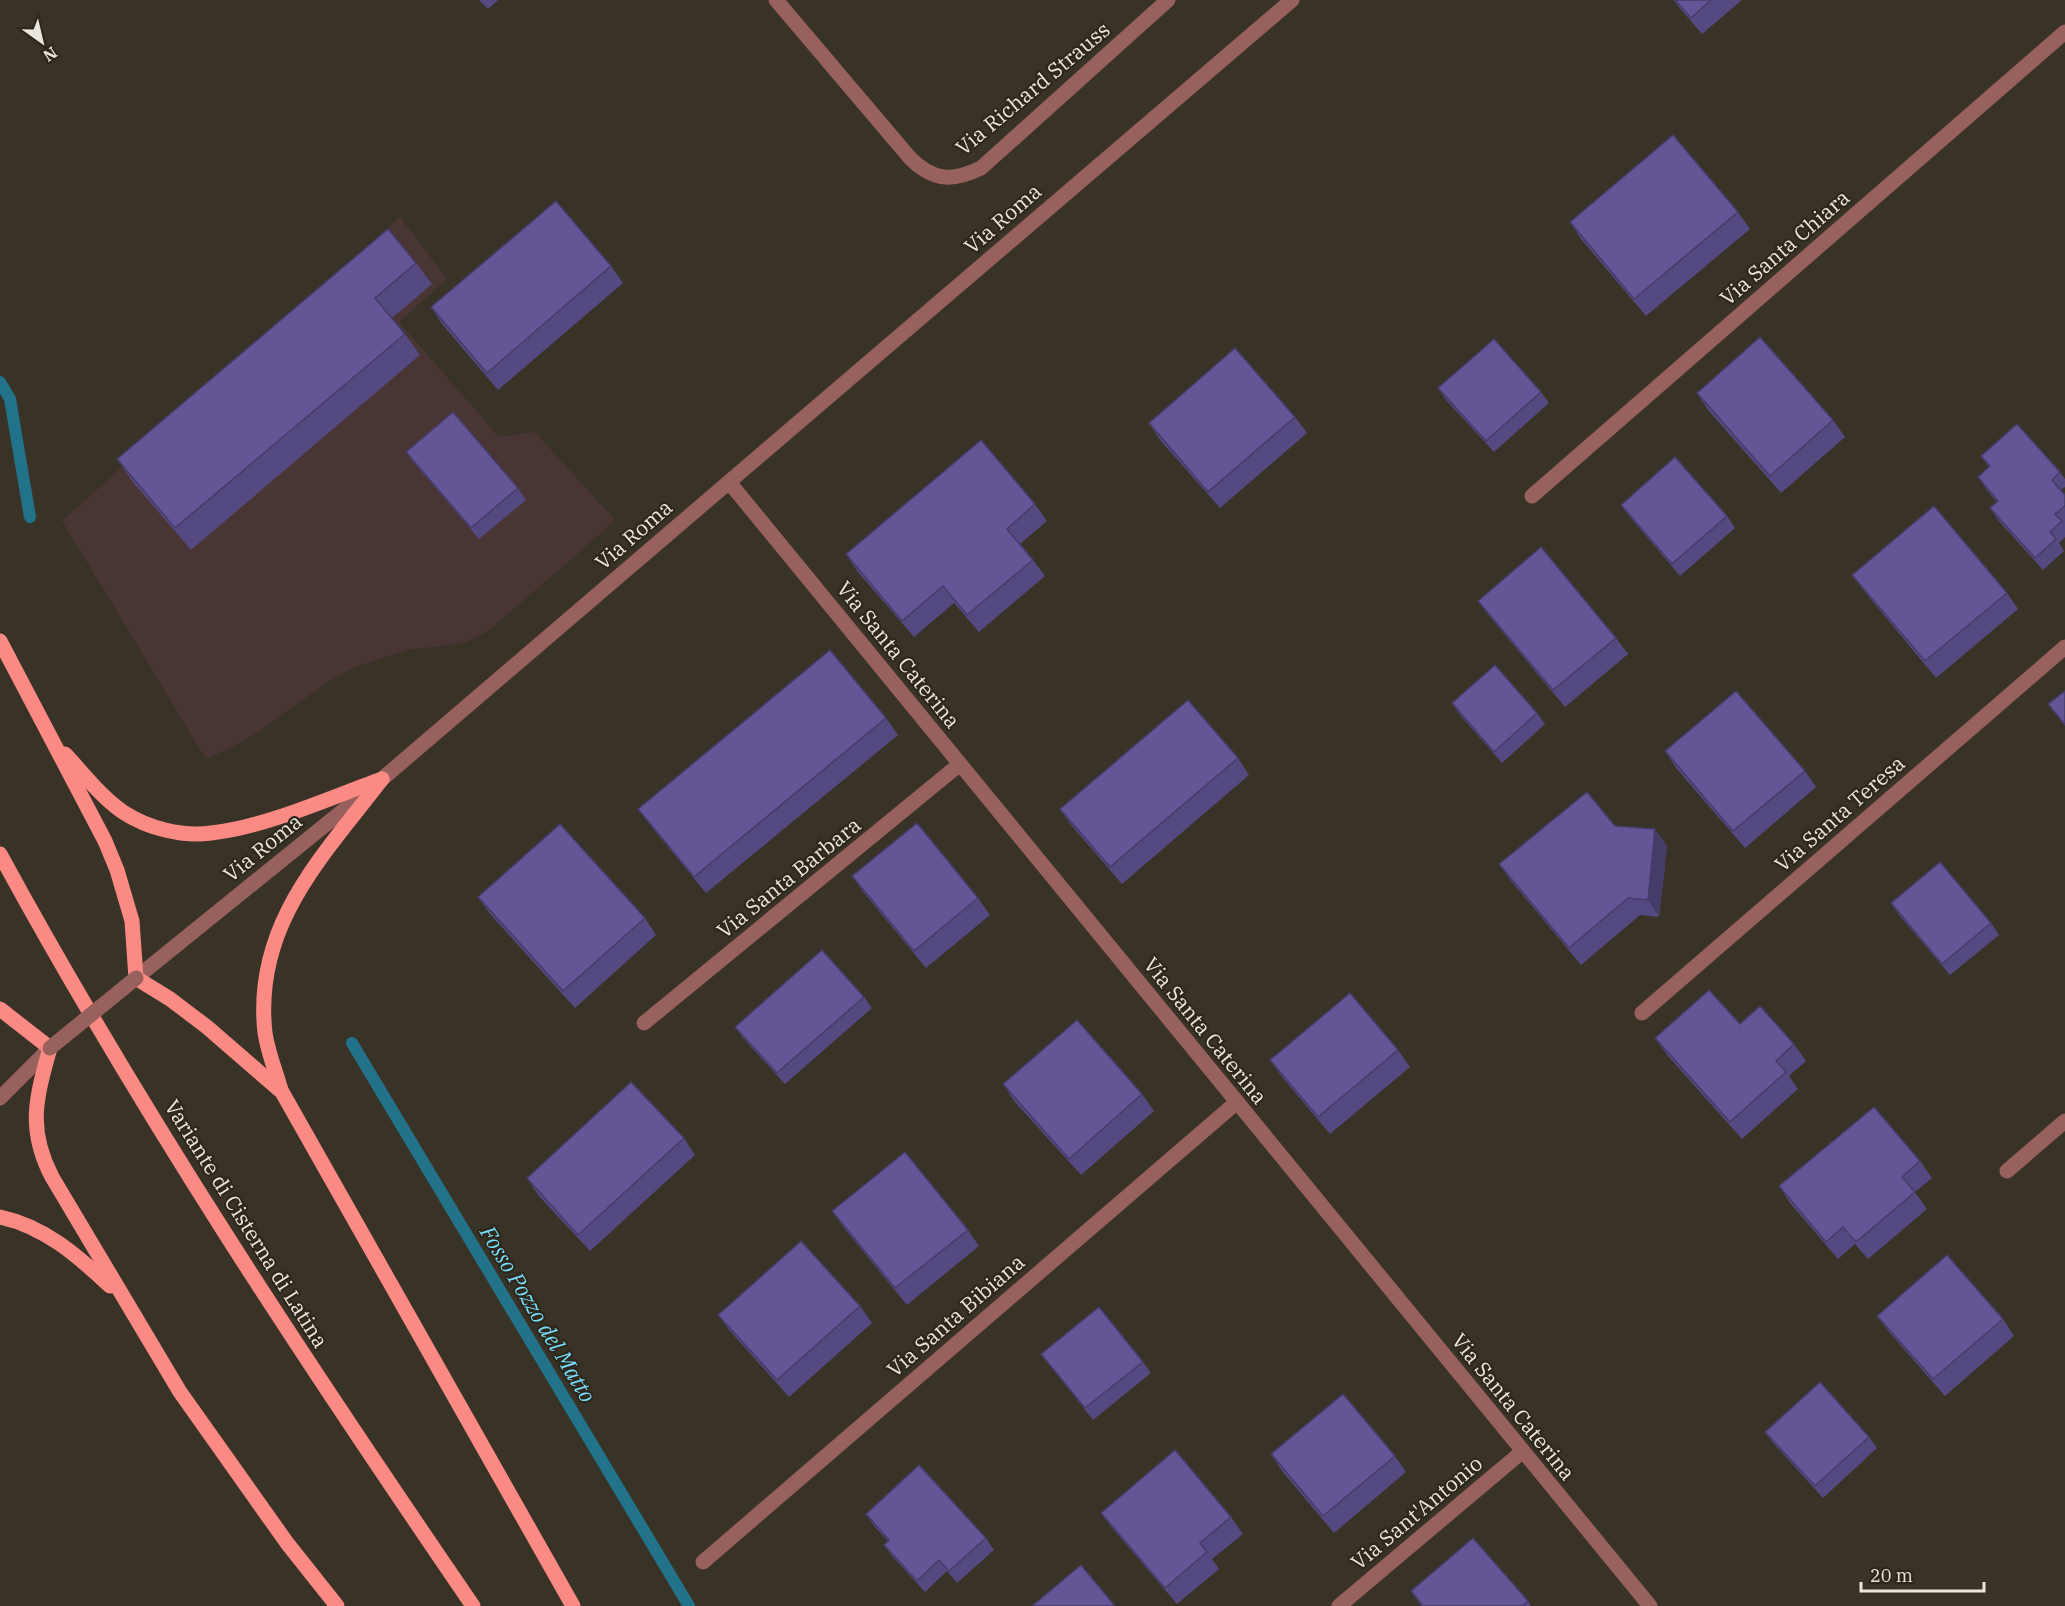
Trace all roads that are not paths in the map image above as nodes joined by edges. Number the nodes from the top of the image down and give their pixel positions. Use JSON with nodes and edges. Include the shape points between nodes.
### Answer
{"nodes":[{"id":1,"x":776,"y":0,"type":"edge"},
{"id":2,"x":1168,"y":0,"type":"edge"},
{"id":3,"x":1292,"y":0,"type":"edge"},
{"id":4,"x":2065,"y":32,"type":"edge"},
{"id":5,"x":729,"y":482,"type":"junction"},
{"id":6,"x":1532,"y":496,"type":"dead end"},
{"id":7,"x":0,"y":641,"type":"edge"},
{"id":8,"x":2065,"y":647,"type":"edge"},
{"id":9,"x":52,"y":741,"type":"junction"},
{"id":10,"x":960,"y":764,"type":"junction"},
{"id":11,"x":382,"y":779,"type":"junction"},
{"id":12,"x":0,"y":854,"type":"edge"},
{"id":13,"x":136,"y":978,"type":"junction"},
{"id":14,"x":0,"y":1009,"type":"edge"},
{"id":15,"x":1642,"y":1013,"type":"dead end"},
{"id":16,"x":644,"y":1023,"type":"dead end"},
{"id":17,"x":50,"y":1048,"type":"junction"},
{"id":18,"x":282,"y":1092,"type":"junction"},
{"id":19,"x":0,"y":1098,"type":"edge"},
{"id":20,"x":1237,"y":1102,"type":"junction"},
{"id":21,"x":2065,"y":1121,"type":"edge"},
{"id":22,"x":2007,"y":1171,"type":"dead end"},
{"id":23,"x":0,"y":1217,"type":"edge"},
{"id":24,"x":125,"y":1299,"type":"junction"},
{"id":25,"x":1523,"y":1451,"type":"junction"},
{"id":26,"x":703,"y":1562,"type":"dead end"},
{"id":27,"x":338,"y":1606,"type":"edge"},
{"id":28,"x":473,"y":1606,"type":"edge"},
{"id":29,"x":573,"y":1606,"type":"edge"},
{"id":30,"x":1339,"y":1606,"type":"edge"},
{"id":31,"x":1650,"y":1606,"type":"edge"}],
"edges":[{"from":1,"to":2,"type":"street","name":"Via Richard Strauss","via":[[910,158],[925,171],[948,178],[981,168]]},
{"from":3,"to":5,"type":"street","name":"Via Roma"},
{"from":4,"to":6,"type":"street","name":"Via Santa Chiara"},
{"from":5,"to":10,"type":"street","name":"Via Santa Caterina"},
{"from":5,"to":11,"type":"street","name":"Via Roma"},
{"from":7,"to":9,"type":"main road"},
{"from":8,"to":15,"type":"street","name":"Via Santa Teresa"},
{"from":9,"to":11,"type":"main road","via":[[122,811],[156,827],[188,833],[210,834],[255,824]]},
{"from":9,"to":13,"type":"main road","via":[[117,870],[132,921]]},
{"from":10,"to":16,"type":"street","name":"Via Santa Barbara"},
{"from":10,"to":20,"type":"street","name":"Via Santa Caterina"},
{"from":11,"to":13,"type":"street","name":"Via Roma"},
{"from":11,"to":18,"type":"main road","via":[[298,891],[276,936],[267,975],[265,1032]]},
{"from":12,"to":28,"type":"main road","name":"Variante di Cisterna di Latina","via":[[100,1031],[226,1235],[342,1415]]},
{"from":13,"to":17,"type":"street","name":"Via Roma","bridge":true},
{"from":13,"to":18,"type":"main road","via":[[207,1027]]},
{"from":14,"to":17,"type":"main road"},
{"from":17,"to":19,"type":"street","name":"Via Roma"},
{"from":17,"to":24,"type":"main road","via":[[36,1111],[41,1153]]},
{"from":18,"to":29,"type":"main road"},
{"from":20,"to":25,"type":"street","name":"Via Santa Caterina"},
{"from":20,"to":26,"type":"street","name":"Via Santa Bibiana"},
{"from":21,"to":22,"type":"street"},
{"from":23,"to":24,"type":"main road","via":[[21,1222],[58,1242]]},
{"from":24,"to":27,"type":"main road","via":[[201,1424],[287,1544]]},
{"from":25,"to":30,"type":"street","name":"Via Sant'Antonio"},
{"from":25,"to":31,"type":"street","name":"Via Santa Caterina"}]}
